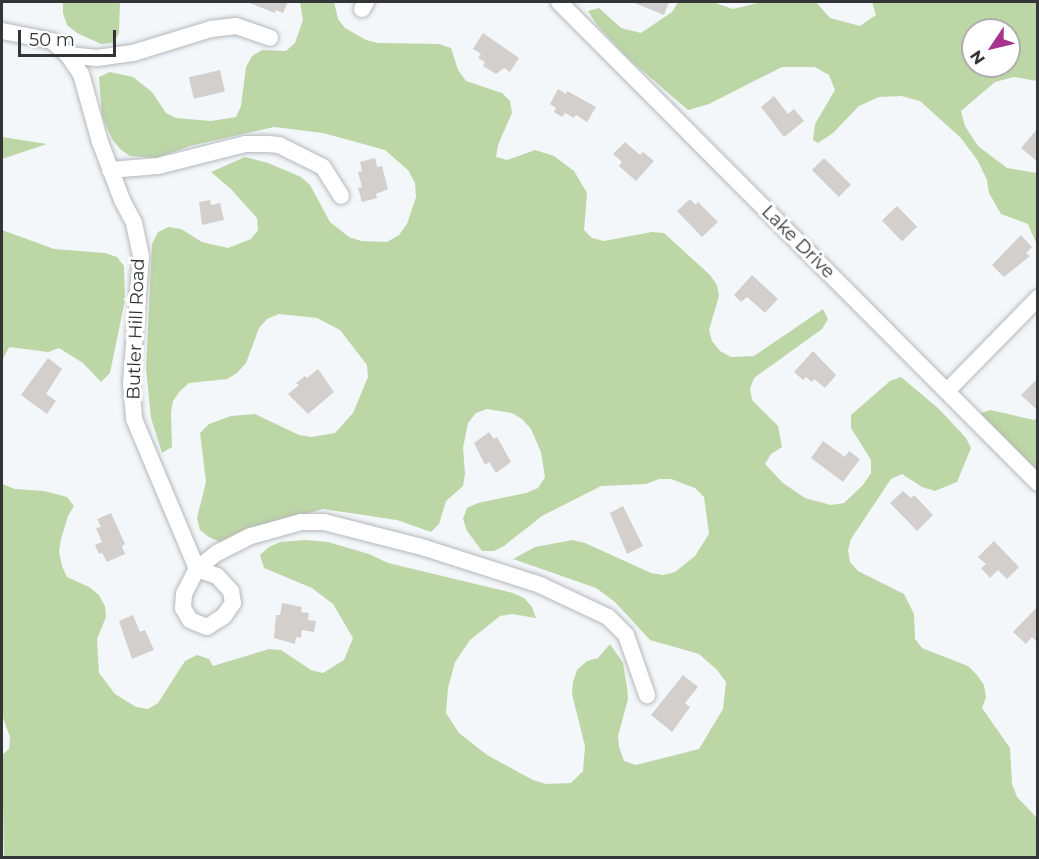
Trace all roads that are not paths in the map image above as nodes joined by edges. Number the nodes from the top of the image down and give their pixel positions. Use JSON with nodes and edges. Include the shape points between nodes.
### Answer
{"nodes":[{"id":1,"x":559,"y":2,"type":"edge"},
{"id":2,"x":572,"y":2,"type":"edge"},
{"id":3,"x":578,"y":22,"type":"junction"},
{"id":4,"x":2,"y":31,"type":"edge"},
{"id":5,"x":270,"y":38,"type":"dead end"},
{"id":6,"x":68,"y":55,"type":"junction"},
{"id":7,"x":110,"y":170,"type":"junction"},
{"id":8,"x":342,"y":196,"type":"dead end"},
{"id":9,"x":1038,"y":298,"type":"edge"},
{"id":10,"x":947,"y":391,"type":"junction"},
{"id":11,"x":1038,"y":483,"type":"edge"},
{"id":12,"x":647,"y":695,"type":"dead end"}],
"edges":[{"from":1,"to":3,"type":"street","name":"Lake Drive"},
{"from":2,"to":3,"type":"street"},
{"from":3,"to":10,"type":"street","name":"Lake Drive"},
{"from":4,"to":6,"type":"street","name":"Butler Hill Road","via":[[52,41]]},
{"from":5,"to":6,"type":"street","via":[[236,26],[211,29],[133,53]]},
{"from":6,"to":7,"type":"street","name":"Butler Hill Road","via":[[81,74]]},
{"from":7,"to":8,"type":"street","via":[[158,166],[245,144],[279,145],[323,166]]},
{"from":7,"to":12,"type":"street","name":"Butler Hill Road","via":[[134,223],[141,256],[131,383],[134,419],[197,569],[217,553],[250,536],[301,522],[324,522],[424,549],[540,585],[608,618],[626,636]]},
{"from":9,"to":10,"type":"street"},
{"from":10,"to":11,"type":"street","name":"Lake Drive"}]}
